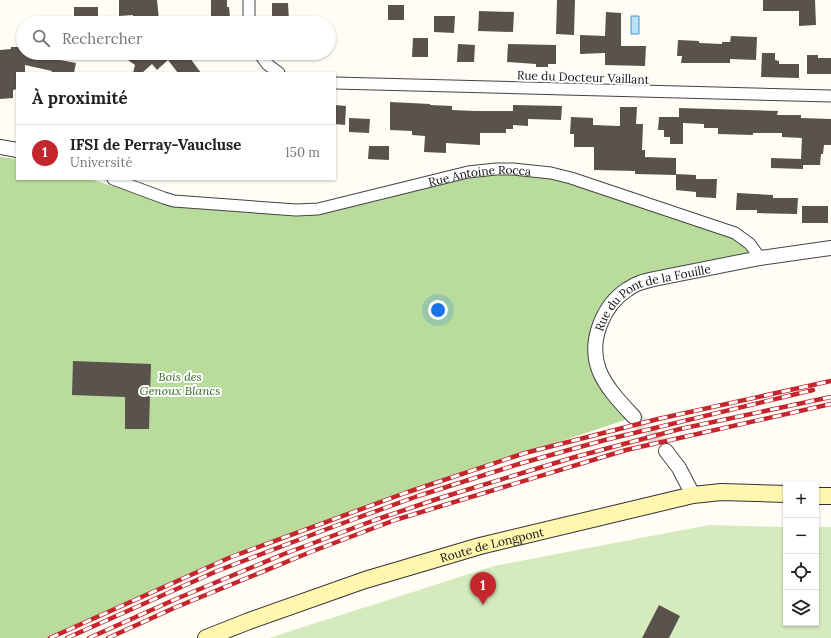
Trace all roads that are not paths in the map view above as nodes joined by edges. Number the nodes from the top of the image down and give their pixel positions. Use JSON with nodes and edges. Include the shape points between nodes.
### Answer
{"nodes":[{"id":1,"x":249,"y":0,"type":"edge"},
{"id":2,"x":249,"y":16,"type":"edge"},
{"id":3,"x":264,"y":60,"type":"edge"},
{"id":4,"x":278,"y":72,"type":"edge"},
{"id":5,"x":336,"y":83,"type":"edge"},
{"id":6,"x":831,"y":96,"type":"edge"},
{"id":7,"x":0,"y":146,"type":"edge"},
{"id":8,"x":16,"y":150,"type":"edge"},
{"id":9,"x":116,"y":180,"type":"edge"},
{"id":10,"x":831,"y":248,"type":"edge"},
{"id":11,"x":760,"y":258,"type":"junction"},
{"id":12,"x":634,"y":417,"type":"tunnel mouth"},
{"id":13,"x":666,"y":451,"type":"tunnel mouth"},
{"id":14,"x":783,"y":494,"type":"edge"},
{"id":15,"x":693,"y":495,"type":"junction"},
{"id":16,"x":819,"y":496,"type":"edge"},
{"id":17,"x":831,"y":496,"type":"edge"},
{"id":18,"x":206,"y":638,"type":"edge"}],
"edges":[{"from":1,"to":2,"type":"street"},
{"from":3,"to":4,"type":"street"},
{"from":5,"to":6,"type":"street","name":"Rue du Docteur Vaillant"},
{"from":7,"to":8,"type":"street"},
{"from":9,"to":11,"type":"street","name":"Rue Antoine Rocca","via":[[174,201],[301,210],[318,209],[468,172],[496,169],[532,170],[571,178],[735,233],[750,244]]},
{"from":10,"to":11,"type":"street"},
{"from":11,"to":12,"type":"street","name":"Rue du Pont de la Fouille","via":[[640,283],[629,288],[611,305],[597,336],[595,350],[598,368],[610,390]]},
{"from":13,"to":15,"type":"street","via":[[679,468]]},
{"from":14,"to":15,"type":"main road","name":"Route de Longpont","via":[[721,492]]},
{"from":15,"to":18,"type":"main road","name":"Route de Longpont","via":[[480,546],[364,580]]},
{"from":16,"to":17,"type":"main road"}]}
